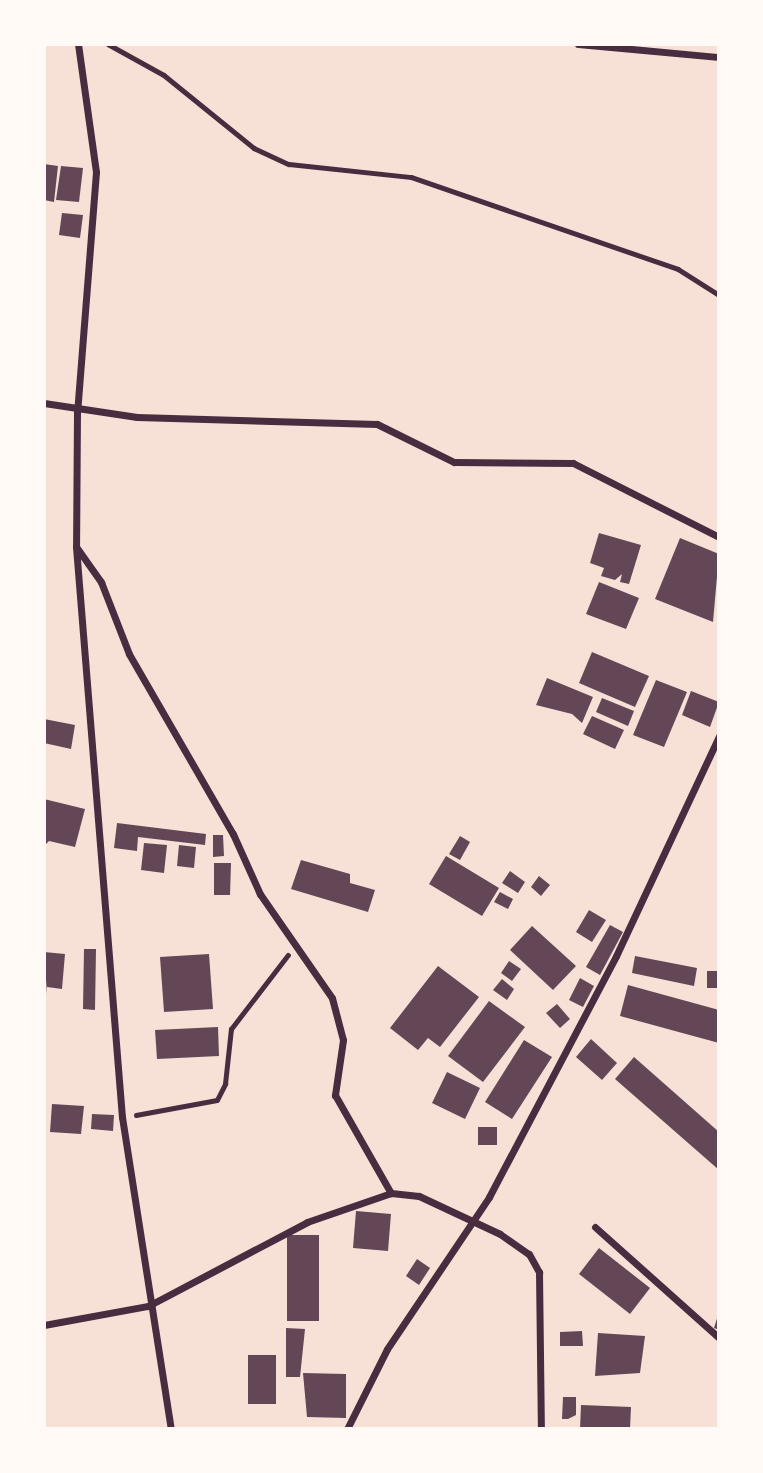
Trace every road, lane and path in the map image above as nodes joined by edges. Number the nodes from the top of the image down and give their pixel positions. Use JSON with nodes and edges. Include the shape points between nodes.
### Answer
{"nodes":[{"id":1,"x":78,"y":44,"type":"edge"},
{"id":2,"x":108,"y":44,"type":"edge"},
{"id":3,"x":578,"y":44,"type":"edge"},
{"id":4,"x":719,"y":57,"type":"edge"},
{"id":5,"x":719,"y":295,"type":"edge"},
{"id":6,"x":44,"y":403,"type":"edge"},
{"id":7,"x":77,"y":412,"type":"junction"},
{"id":8,"x":719,"y":537,"type":"edge"},
{"id":9,"x":76,"y":547,"type":"junction"},
{"id":10,"x":719,"y":736,"type":"edge"},
{"id":11,"x":296,"y":945,"type":"junction"},
{"id":12,"x":122,"y":1117,"type":"junction"},
{"id":13,"x":391,"y":1193,"type":"junction"},
{"id":14,"x":475,"y":1220,"type":"junction"},
{"id":15,"x":595,"y":1227,"type":"dead end"},
{"id":16,"x":148,"y":1306,"type":"junction"},
{"id":17,"x":44,"y":1325,"type":"edge"},
{"id":18,"x":719,"y":1338,"type":"edge"},
{"id":19,"x":172,"y":1429,"type":"edge"},
{"id":20,"x":347,"y":1429,"type":"edge"},
{"id":21,"x":541,"y":1429,"type":"edge"}],
"edges":[{"from":1,"to":7,"type":"street","via":[[96,172]]},
{"from":2,"to":5,"type":"path","via":[[164,75],[254,148],[289,164],[411,177],[678,270]]},
{"from":3,"to":4,"type":"street"},
{"from":6,"to":7,"type":"street"},
{"from":7,"to":8,"type":"street","via":[[377,424],[454,462],[573,463]]},
{"from":7,"to":9,"type":"street"},
{"from":9,"to":11,"type":"street","via":[[101,582],[129,654],[233,834],[260,894]]},
{"from":9,"to":12,"type":"street"},
{"from":10,"to":14,"type":"street","via":[[616,956]]},
{"from":11,"to":12,"type":"path","via":[[230,1029],[225,1084],[217,1100]]},
{"from":11,"to":13,"type":"street","via":[[341,1022],[334,1078],[341,1112]]},
{"from":12,"to":16,"type":"street"},
{"from":13,"to":14,"type":"street","via":[[419,1196]]},
{"from":13,"to":16,"type":"street","via":[[281,1234]]},
{"from":14,"to":20,"type":"street","via":[[387,1349]]},
{"from":14,"to":21,"type":"street","via":[[529,1254],[539,1272]]},
{"from":15,"to":18,"type":"street"},
{"from":16,"to":17,"type":"street"},
{"from":16,"to":19,"type":"street"}]}
